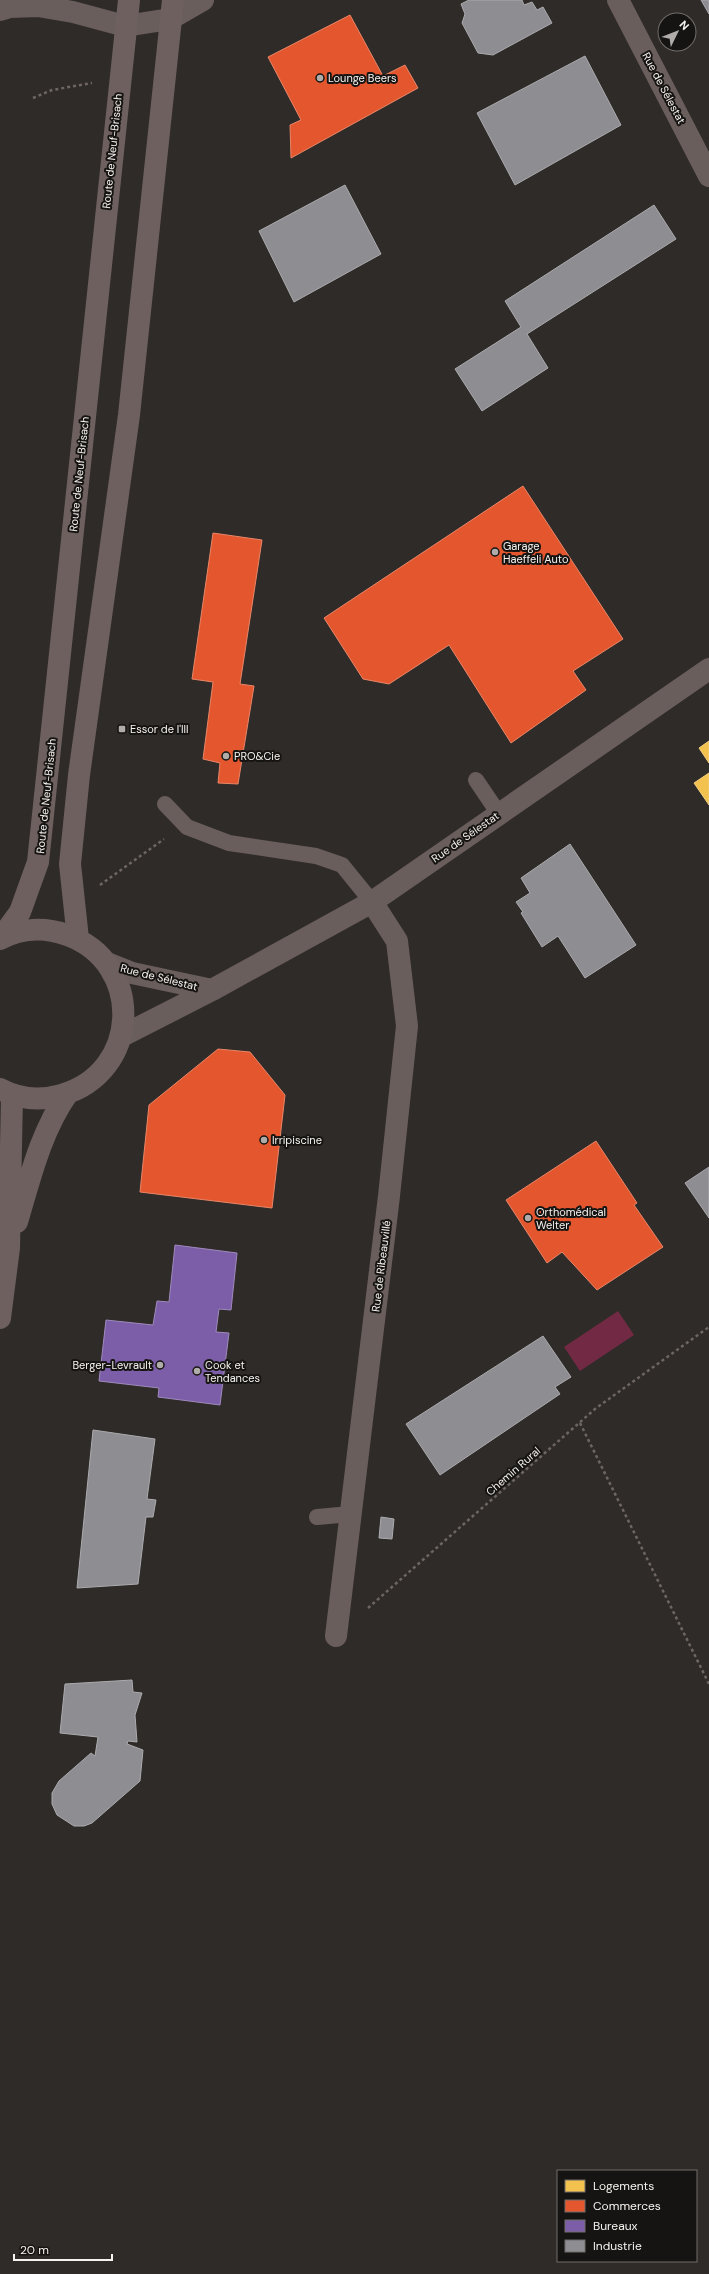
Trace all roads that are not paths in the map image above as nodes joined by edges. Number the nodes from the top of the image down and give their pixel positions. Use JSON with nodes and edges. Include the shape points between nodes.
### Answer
{"nodes":[{"id":1,"x":6,"y":0,"type":"edge"},
{"id":2,"x":129,"y":0,"type":"edge"},
{"id":3,"x":203,"y":0,"type":"edge"},
{"id":4,"x":618,"y":0,"type":"edge"},
{"id":5,"x":0,"y":4,"type":"edge"},
{"id":6,"x":171,"y":9,"type":"edge"},
{"id":7,"x":0,"y":10,"type":"edge"},
{"id":8,"x":125,"y":26,"type":"junction"},
{"id":9,"x":709,"y":176,"type":"edge"},
{"id":10,"x":709,"y":669,"type":"edge"},
{"id":11,"x":476,"y":780,"type":"dead end"},
{"id":12,"x":165,"y":804,"type":"dead end"},
{"id":13,"x":499,"y":814,"type":"junction"},
{"id":14,"x":372,"y":902,"type":"junction"},
{"id":15,"x":1,"y":939,"type":"edge"},
{"id":16,"x":78,"y":939,"type":"junction"},
{"id":17,"x":107,"y":963,"type":"junction"},
{"id":18,"x":212,"y":990,"type":"junction"},
{"id":19,"x":122,"y":1036,"type":"junction"},
{"id":20,"x":6,"y":1092,"type":"edge"},
{"id":21,"x":68,"y":1094,"type":"junction"},
{"id":22,"x":9,"y":1248,"type":"junction"},
{"id":23,"x":0,"y":1318,"type":"edge"},
{"id":24,"x":351,"y":1514,"type":"junction"},
{"id":25,"x":317,"y":1517,"type":"dead end"},
{"id":26,"x":336,"y":1636,"type":"road end"}],
"edges":[{"from":1,"to":5,"type":"street"},
{"from":2,"to":8,"type":"main road","name":"Route de Neuf-Brisach"},
{"from":3,"to":6,"type":"street"},
{"from":4,"to":9,"type":"street","name":"Rue de Sélestat"},
{"from":6,"to":8,"type":"street"},
{"from":6,"to":16,"type":"main road","via":[[129,415],[79,775],[70,864]]},
{"from":7,"to":8,"type":"street","via":[[38,6]]},
{"from":8,"to":15,"type":"main road","name":"Route de Neuf-Brisach","via":[[38,862],[20,912]]},
{"from":10,"to":13,"type":"street","name":"Rue de Sélestat"},
{"from":11,"to":13,"type":"lane"},
{"from":12,"to":14,"type":"lane","via":[[184,824],[229,843],[316,856],[342,865]]},
{"from":13,"to":14,"type":"street","name":"Rue de Sélestat"},
{"from":14,"to":18,"type":"street","name":"Rue de Sélestat"},
{"from":14,"to":24,"type":"street","name":"Rue de Ribeauvillé","via":[[397,941],[407,1026],[390,1196]]},
{"from":15,"to":16,"type":"main road","name":"Route de Neuf-Brisach","via":[[22,931],[38,930],[59,932]]},
{"from":16,"to":17,"type":"main road","name":"Route de Neuf-Brisach","via":[[94,949]]},
{"from":17,"to":18,"type":"street","name":"Rue de Sélestat","via":[[132,973]]},
{"from":17,"to":19,"type":"main road","name":"Route de Neuf-Brisach","via":[[117,979],[123,998]]},
{"from":18,"to":19,"type":"street","name":"Rue de Sélestat"},
{"from":19,"to":21,"type":"main road","name":"Route de Neuf-Brisach","via":[[112,1058],[98,1077]]},
{"from":20,"to":21,"type":"main road","name":"Route de Neuf-Brisach","via":[[33,1099]]},
{"from":20,"to":22,"type":"main road","name":"Route de Neuf-Brisach"},
{"from":21,"to":22,"type":"main road","name":"Route de Neuf-Brisach","via":[[55,1112],[37,1155]]},
{"from":22,"to":23,"type":"main road","name":"Route de Neuf-Brisach"},
{"from":24,"to":25,"type":"lane"},
{"from":24,"to":26,"type":"street","name":"Rue de Ribeauvillé"}]}
